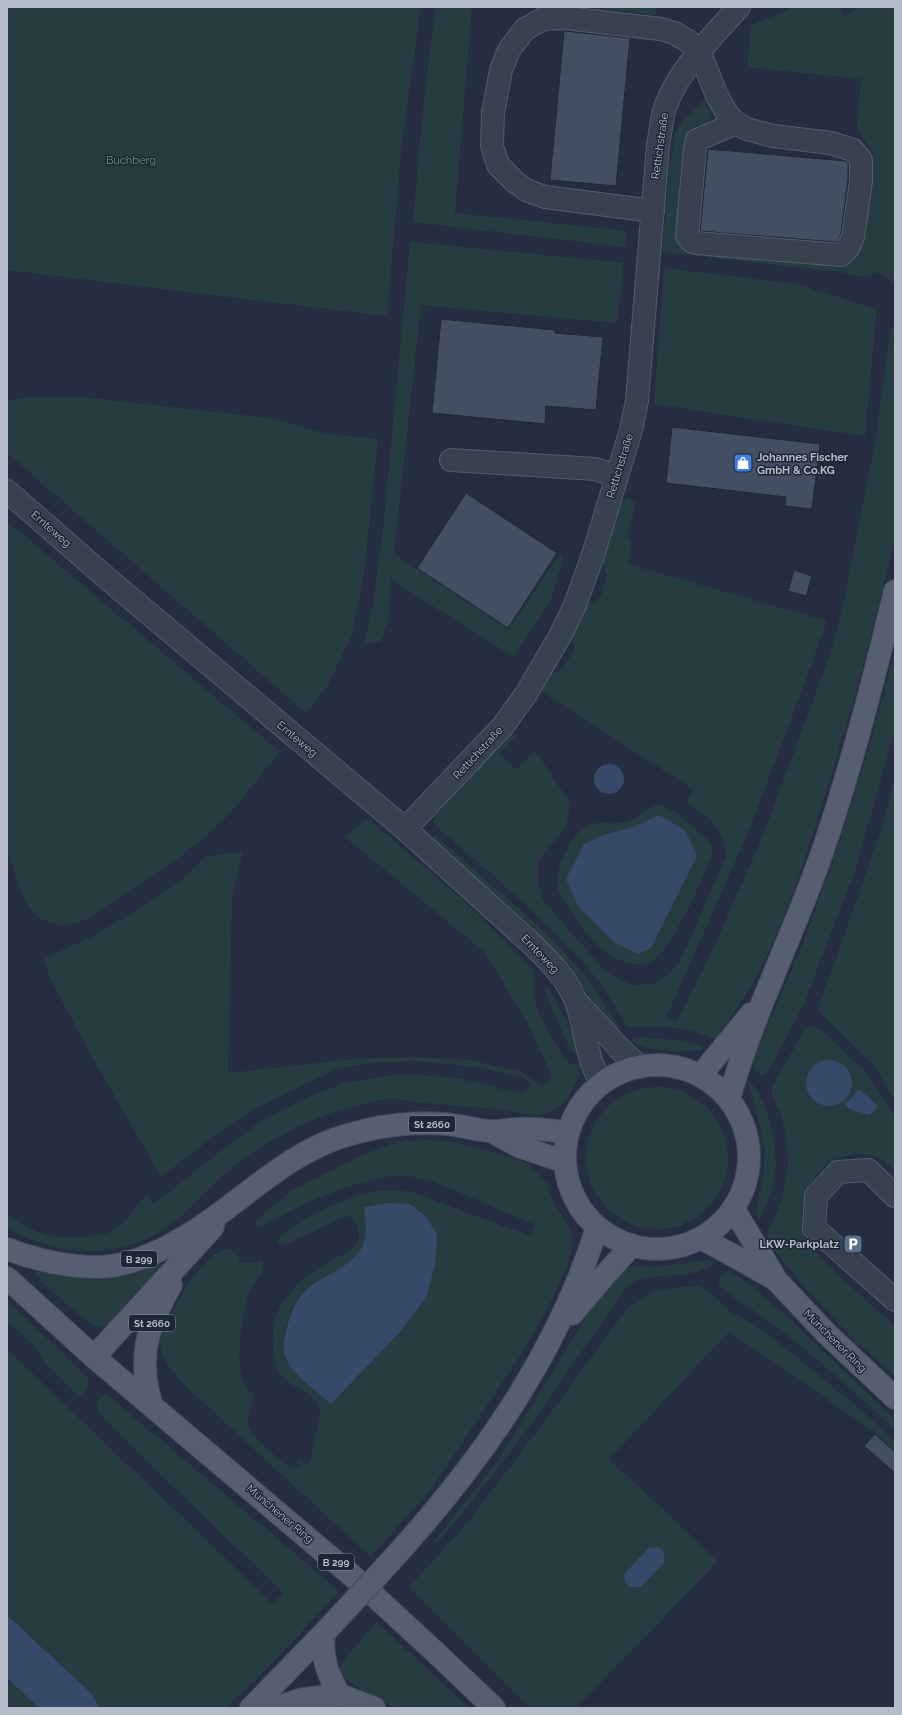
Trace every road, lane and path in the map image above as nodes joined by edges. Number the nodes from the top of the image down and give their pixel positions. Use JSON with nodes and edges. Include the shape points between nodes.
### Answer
{"nodes":[{"id":1,"x":739,"y":7,"type":"edge"},
{"id":2,"x":699,"y":50,"type":"junction"},
{"id":3,"x":736,"y":123,"type":"junction"},
{"id":4,"x":652,"y":211,"type":"junction"},
{"id":5,"x":451,"y":460,"type":"dead end"},
{"id":6,"x":617,"y":476,"type":"junction"},
{"id":7,"x":7,"y":491,"type":"edge"},
{"id":8,"x":895,"y":591,"type":"edge"},
{"id":9,"x":405,"y":829,"type":"junction"},
{"id":10,"x":764,"y":997,"type":"junction"},
{"id":11,"x":575,"y":1000,"type":"junction"},
{"id":12,"x":640,"y":1067,"type":"junction"},
{"id":13,"x":700,"y":1076,"type":"junction"},
{"id":14,"x":602,"y":1084,"type":"junction"},
{"id":15,"x":729,"y":1099,"type":"junction"},
{"id":16,"x":491,"y":1132,"type":"junction"},
{"id":17,"x":568,"y":1133,"type":"junction"},
{"id":18,"x":565,"y":1162,"type":"junction"},
{"id":19,"x":252,"y":1188,"type":"junction"},
{"id":20,"x":895,"y":1196,"type":"edge"},
{"id":21,"x":733,"y":1208,"type":"junction"},
{"id":22,"x":597,"y":1227,"type":"junction"},
{"id":23,"x":700,"y":1238,"type":"junction"},
{"id":24,"x":632,"y":1245,"type":"junction"},
{"id":25,"x":7,"y":1249,"type":"edge"},
{"id":26,"x":193,"y":1249,"type":"junction"},
{"id":27,"x":7,"y":1278,"type":"edge"},
{"id":28,"x":776,"y":1281,"type":"junction"},
{"id":29,"x":895,"y":1300,"type":"edge"},
{"id":30,"x":554,"y":1335,"type":"junction"},
{"id":31,"x":94,"y":1357,"type":"junction"},
{"id":32,"x":895,"y":1398,"type":"edge"},
{"id":33,"x":152,"y":1406,"type":"junction"},
{"id":34,"x":324,"y":1632,"type":"junction"},
{"id":35,"x":340,"y":1695,"type":"junction"},
{"id":36,"x":251,"y":1708,"type":"edge"},
{"id":37,"x":275,"y":1708,"type":"edge"},
{"id":38,"x":374,"y":1708,"type":"edge"},
{"id":39,"x":494,"y":1708,"type":"edge"}],
"edges":[{"from":1,"to":2,"type":"street","name":"Rettichstraße"},
{"from":2,"to":3,"type":"street","via":[[717,96]]},
{"from":2,"to":4,"type":"street","name":"Rettichstraße","via":[[673,90],[663,114]]},
{"from":2,"to":4,"type":"street","via":[[674,33],[661,29],[565,18],[543,19],[525,29],[509,50],[501,70],[493,113],[492,146],[498,165],[515,182],[528,191],[544,197]]},
{"from":3,"to":3,"type":"street","via":[[747,129],[773,136],[844,146],[853,150],[861,160],[861,181],[852,237],[848,248],[841,255],[696,243],[686,236],[697,140]]},
{"from":4,"to":6,"type":"street","name":"Rettichstraße","via":[[637,401]]},
{"from":5,"to":6,"type":"street","via":[[595,469]]},
{"from":6,"to":9,"type":"street","name":"Rettichstraße","via":[[575,605],[526,694],[503,726]]},
{"from":7,"to":9,"type":"street","name":"Ernteweg"},
{"from":8,"to":10,"type":"main road","via":[[858,736],[823,850],[795,926]]},
{"from":9,"to":11,"type":"street","name":"Ernteweg","via":[[551,963],[566,982]]},
{"from":10,"to":13,"type":"main road"},
{"from":10,"to":15,"type":"main road"},
{"from":11,"to":12,"type":"street","name":"Ernteweg"},
{"from":11,"to":14,"type":"street","name":"Ernteweg","via":[[592,1064]]},
{"from":12,"to":13,"type":"main road","via":[[666,1066]]},
{"from":12,"to":14,"type":"main road","via":[[622,1072]]},
{"from":13,"to":15,"type":"main road"},
{"from":14,"to":17,"type":"main road","via":[[584,1102]]},
{"from":15,"to":21,"type":"main road","via":[[741,1121],[748,1152],[745,1182]]},
{"from":16,"to":17,"type":"main road","via":[[536,1129]]},
{"from":16,"to":18,"type":"main road","via":[[518,1146]]},
{"from":16,"to":19,"type":"main road","number":"St 2660","via":[[444,1124],[420,1124],[397,1125],[354,1133],[300,1155]]},
{"from":17,"to":18,"type":"main road"},
{"from":18,"to":22,"type":"main road","via":[[573,1195],[583,1212]]},
{"from":19,"to":25,"type":"main road","number":"B 299","via":[[197,1229],[136,1260],[100,1267],[77,1266]]},
{"from":19,"to":26,"type":"main road","number":"St 2660"},
{"from":20,"to":29,"type":"street","via":[[868,1170],[838,1172],[816,1196],[814,1228]]},
{"from":21,"to":23,"type":"main road","via":[[716,1227]]},
{"from":21,"to":28,"type":"main road","name":"Münchener Ring"},
{"from":22,"to":24,"type":"main road","via":[[617,1240]]},
{"from":22,"to":30,"type":"main road","via":[[582,1272]]},
{"from":23,"to":24,"type":"main road","via":[[669,1248],[650,1249]]},
{"from":23,"to":28,"type":"main road","name":"Münchener Ring"},
{"from":24,"to":30,"type":"main road"},
{"from":26,"to":31,"type":"main road","number":"St 2660"},
{"from":26,"to":33,"type":"main road","number":"St 2660","via":[[161,1302],[146,1342],[144,1368]]},
{"from":27,"to":31,"type":"main road","number":"B 299"},
{"from":28,"to":32,"type":"main road","name":"Münchener Ring","via":[[825,1332]]},
{"from":30,"to":34,"type":"main road","bridge":true,"via":[[500,1424],[461,1480],[421,1529]]},
{"from":31,"to":33,"type":"main road","number":"B 299"},
{"from":33,"to":39,"type":"main road","name":"Münchener Ring","number":"B 299","via":[[356,1579]]},
{"from":34,"to":35,"type":"main road","via":[[326,1670]]},
{"from":34,"to":36,"type":"main road"},
{"from":35,"to":37,"type":"main road","via":[[303,1699]]},
{"from":35,"to":38,"type":"main road"}]}
